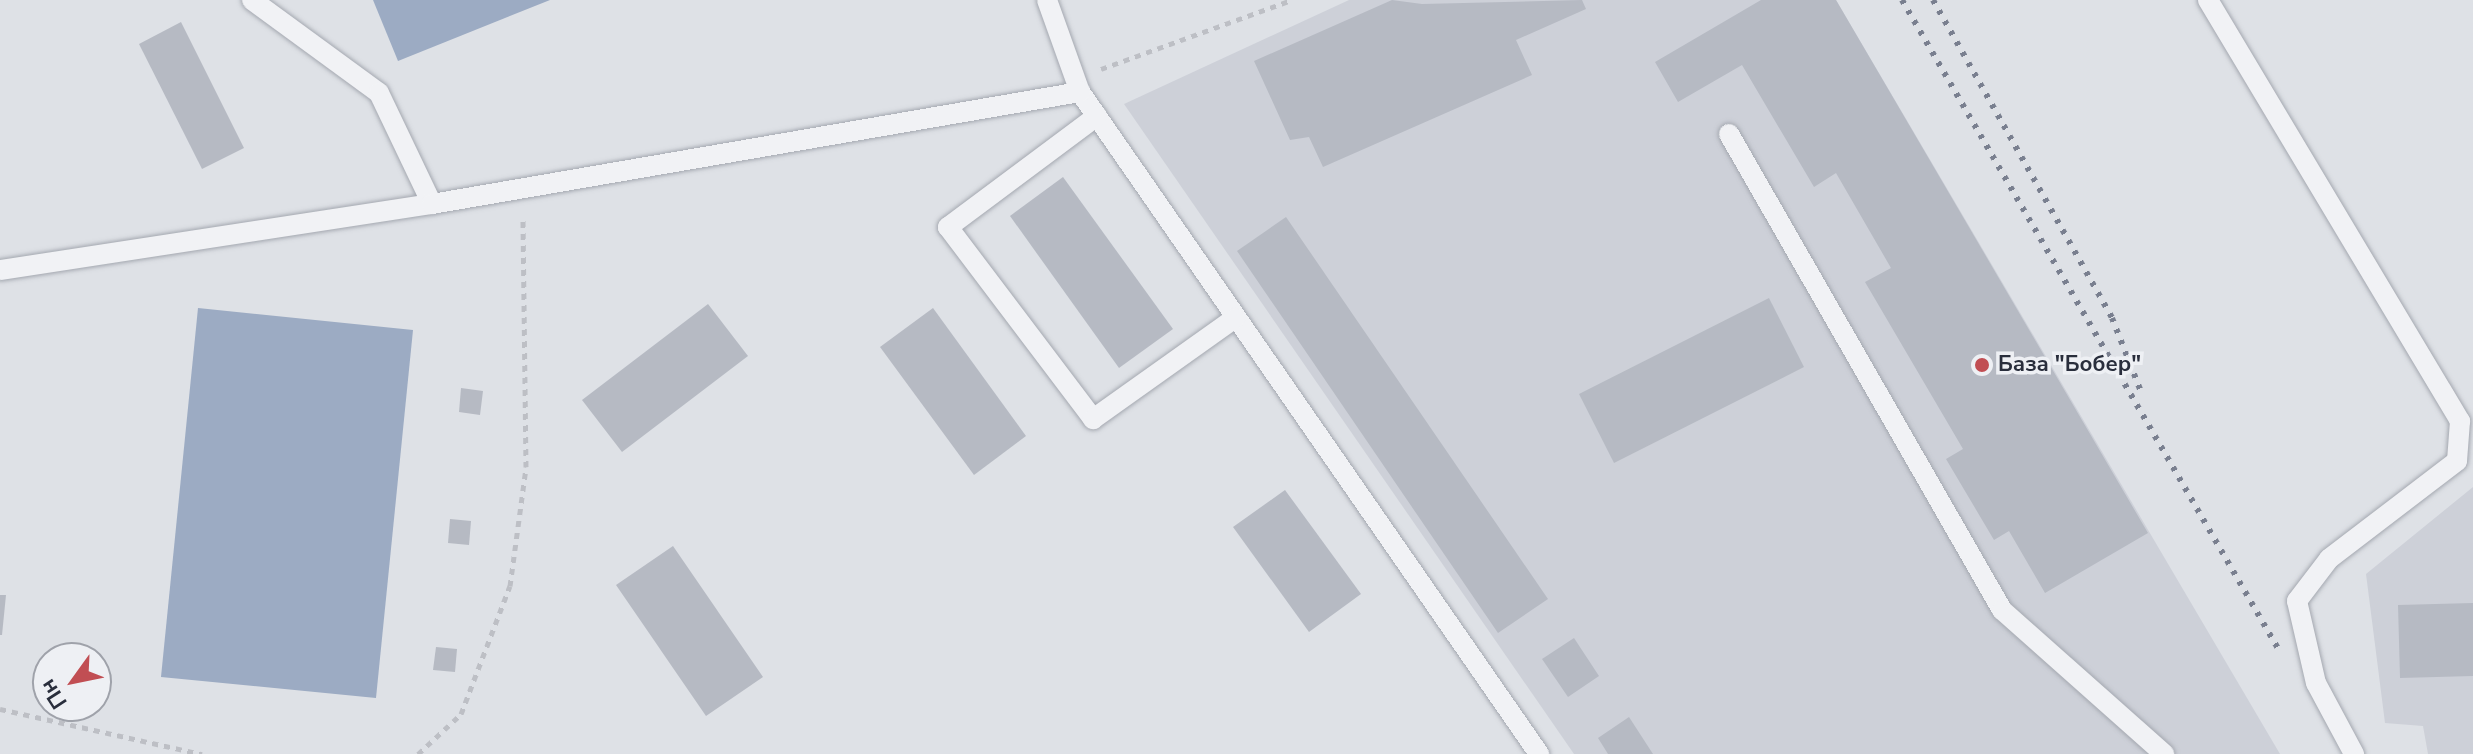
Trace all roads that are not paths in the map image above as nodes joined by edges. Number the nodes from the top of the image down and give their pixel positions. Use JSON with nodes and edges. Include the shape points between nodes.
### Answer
{"nodes":[{"id":1,"x":252,"y":0,"type":"edge"},
{"id":2,"x":1047,"y":0,"type":"edge"},
{"id":3,"x":2208,"y":0,"type":"edge"},
{"id":4,"x":1078,"y":85,"type":"junction"},
{"id":5,"x":1097,"y":116,"type":"junction"},
{"id":6,"x":1729,"y":134,"type":"dead end"},
{"id":7,"x":432,"y":204,"type":"junction"},
{"id":8,"x":0,"y":270,"type":"edge"},
{"id":9,"x":1235,"y":318,"type":"junction"},
{"id":10,"x":1539,"y":754,"type":"edge"},
{"id":11,"x":2164,"y":754,"type":"edge"},
{"id":12,"x":2354,"y":754,"type":"edge"}],
"edges":[{"from":1,"to":7,"type":"lane","via":[[379,93]]},
{"from":2,"to":4,"type":"lane"},
{"from":3,"to":12,"type":"lane","via":[[2460,421],[2457,461],[2329,559],[2297,601],[2316,683]]},
{"from":4,"to":5,"type":"lane"},
{"from":4,"to":7,"type":"lane"},
{"from":5,"to":9,"type":"lane"},
{"from":5,"to":9,"type":"lane","via":[[948,227],[1093,419]]},
{"from":6,"to":11,"type":"lane","via":[[2002,610]]},
{"from":7,"to":8,"type":"lane"},
{"from":9,"to":10,"type":"lane"}]}
